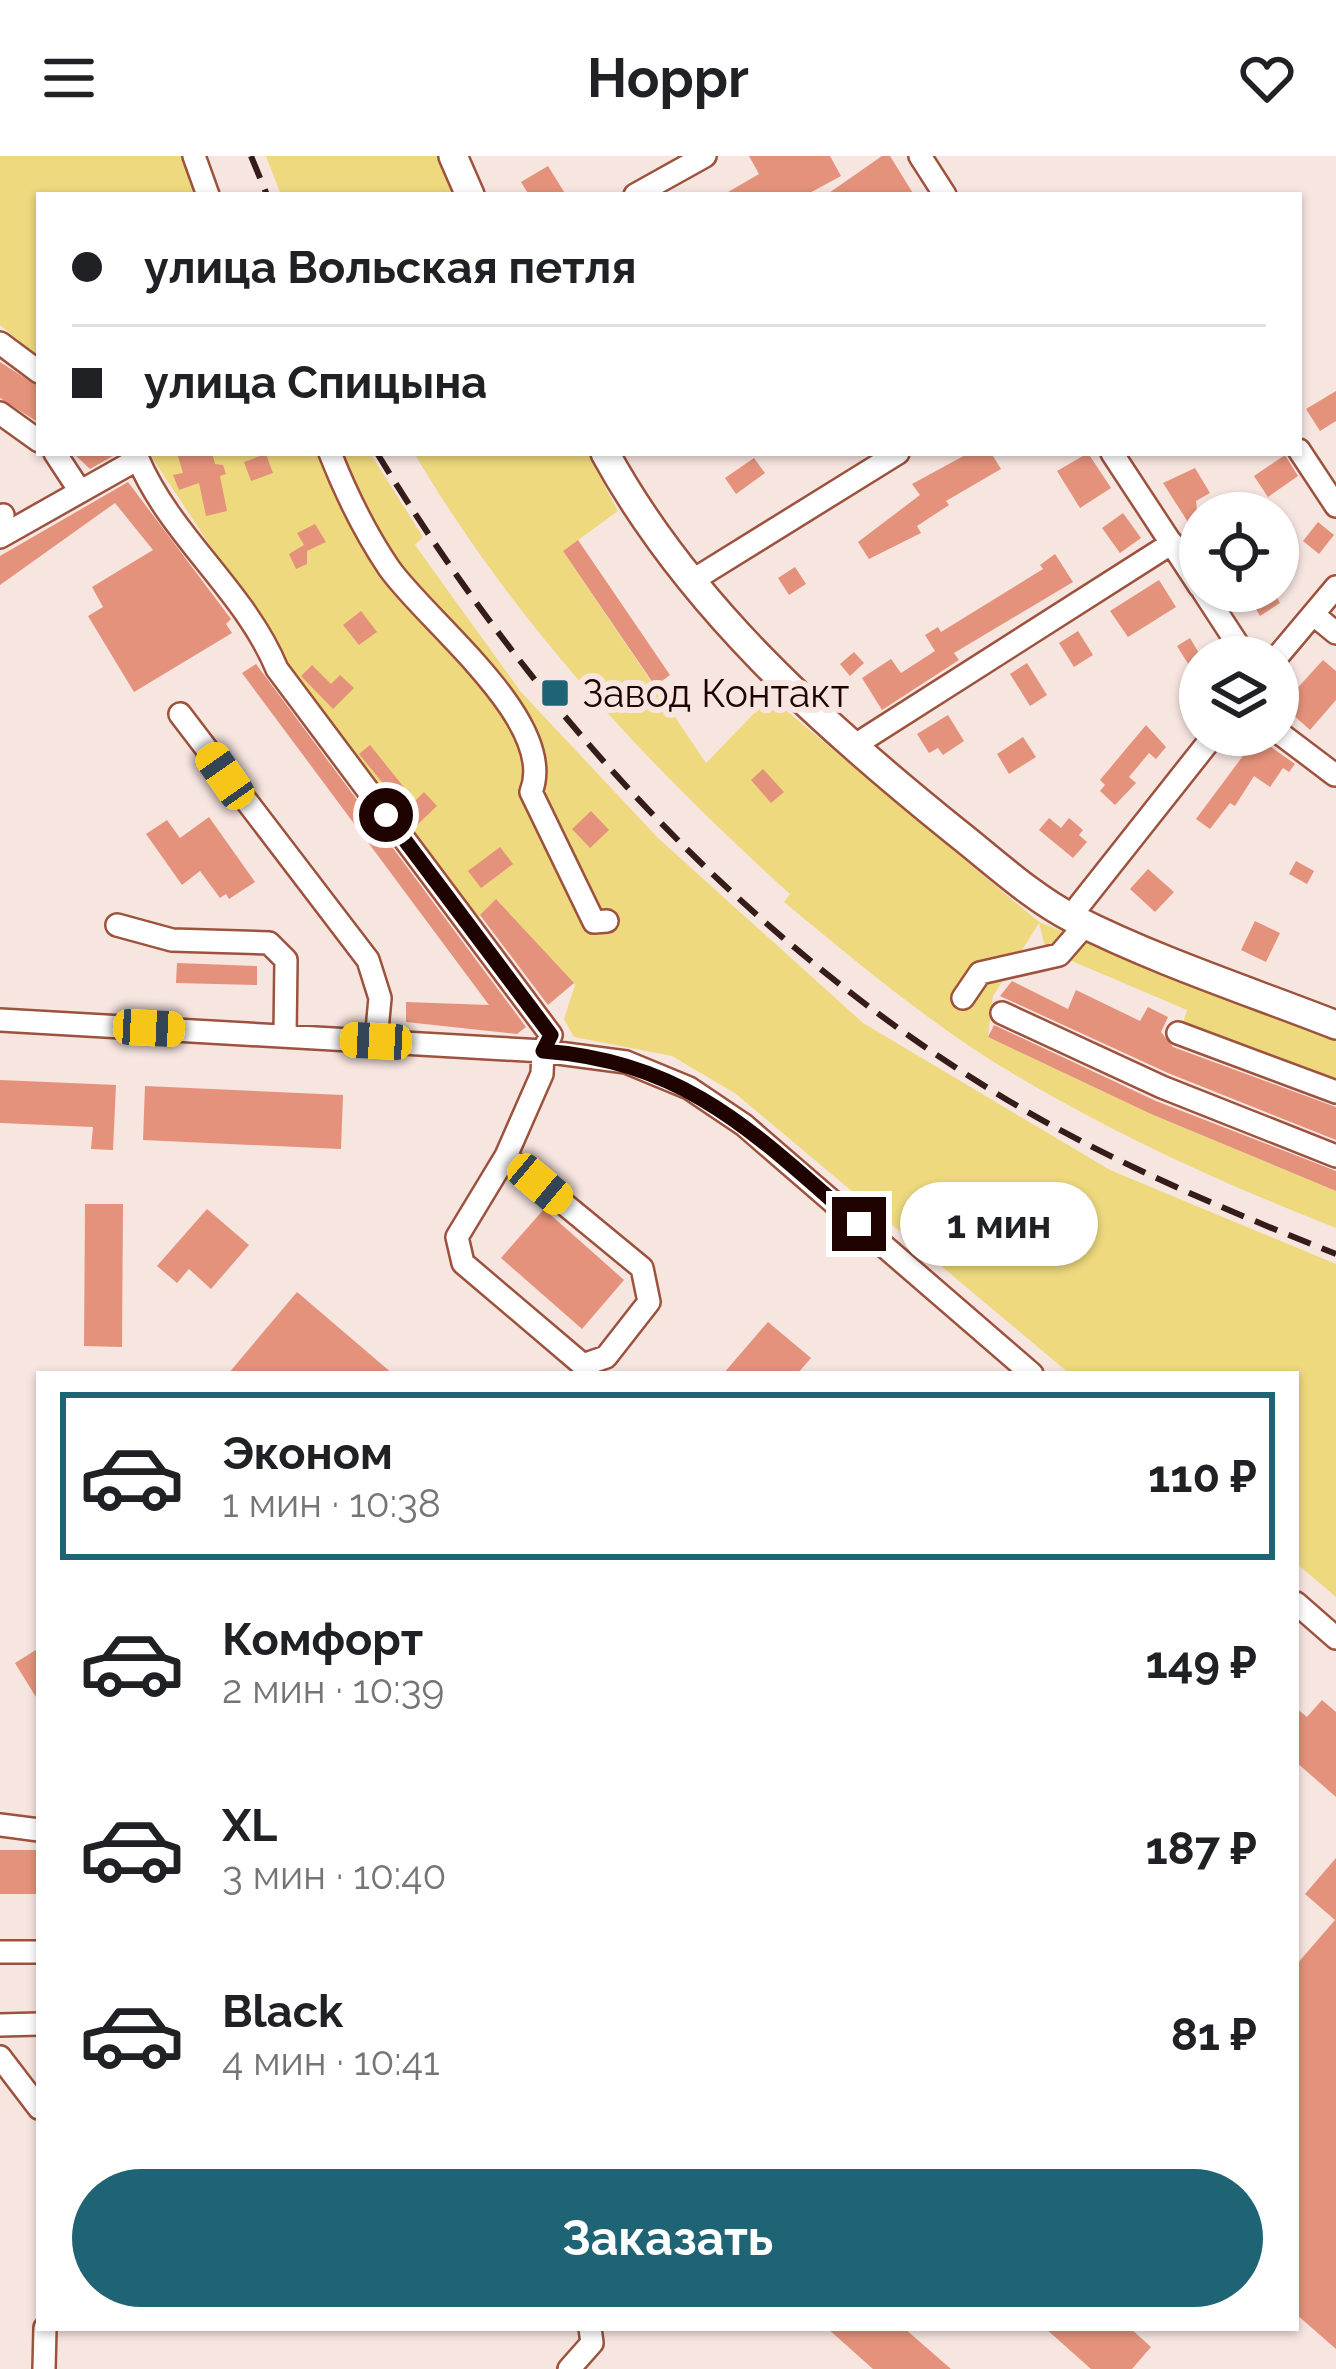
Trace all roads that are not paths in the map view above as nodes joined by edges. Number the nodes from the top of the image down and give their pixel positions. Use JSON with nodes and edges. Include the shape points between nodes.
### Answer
{"nodes":[{"id":1,"x":194,"y":156,"type":"edge"},
{"id":2,"x":453,"y":156,"type":"edge"},
{"id":3,"x":704,"y":156,"type":"edge"},
{"id":4,"x":920,"y":156,"type":"edge"},
{"id":5,"x":207,"y":192,"type":"edge"},
{"id":6,"x":469,"y":192,"type":"edge"},
{"id":7,"x":640,"y":192,"type":"edge"},
{"id":8,"x":943,"y":192,"type":"edge"},
{"id":9,"x":0,"y":343,"type":"edge"},
{"id":10,"x":36,"y":370,"type":"edge"},
{"id":11,"x":0,"y":413,"type":"edge"},
{"id":12,"x":36,"y":439,"type":"edge"},
{"id":13,"x":1302,"y":455,"type":"edge"},
{"id":14,"x":57,"y":456,"type":"edge"},
{"id":15,"x":140,"y":456,"type":"edge"},
{"id":16,"x":142,"y":456,"type":"edge"},
{"id":17,"x":332,"y":456,"type":"edge"},
{"id":18,"x":607,"y":456,"type":"edge"},
{"id":19,"x":893,"y":456,"type":"edge"},
{"id":20,"x":1114,"y":456,"type":"edge"},
{"id":21,"x":78,"y":488,"type":"junction"},
{"id":22,"x":1336,"y":506,"type":"edge"},
{"id":23,"x":1,"y":523,"type":"edge"},
{"id":24,"x":1172,"y":543,"type":"junction"},
{"id":25,"x":1179,"y":554,"type":"edge"},
{"id":26,"x":690,"y":581,"type":"junction"},
{"id":27,"x":1336,"y":587,"type":"edge"},
{"id":28,"x":1314,"y":615,"type":"junction"},
{"id":29,"x":1336,"y":634,"type":"edge"},
{"id":30,"x":1296,"y":636,"type":"edge"},
{"id":31,"x":180,"y":714,"type":"dead end"},
{"id":32,"x":852,"y":747,"type":"junction"},
{"id":33,"x":1299,"y":748,"type":"edge"},
{"id":34,"x":1199,"y":756,"type":"edge"},
{"id":35,"x":1335,"y":775,"type":"edge"},
{"id":36,"x":1078,"y":921,"type":"junction"},
{"id":37,"x":607,"y":922,"type":"dead end"},
{"id":38,"x":117,"y":925,"type":"dead end"},
{"id":39,"x":963,"y":998,"type":"dead end"},
{"id":40,"x":1002,"y":1013,"type":"dead end"},
{"id":41,"x":0,"y":1021,"type":"edge"},
{"id":42,"x":1336,"y":1025,"type":"edge"},
{"id":43,"x":1178,"y":1033,"type":"dead end"},
{"id":44,"x":285,"y":1035,"type":"junction"},
{"id":45,"x":376,"y":1041,"type":"junction"},
{"id":46,"x":547,"y":1043,"type":"junction"},
{"id":47,"x":1336,"y":1092,"type":"edge"},
{"id":48,"x":506,"y":1156,"type":"junction"},
{"id":49,"x":1336,"y":1156,"type":"edge"},
{"id":50,"x":1029,"y":1371,"type":"edge"},
{"id":51,"x":1299,"y":1606,"type":"edge"},
{"id":52,"x":1336,"y":1638,"type":"edge"},
{"id":53,"x":0,"y":1826,"type":"edge"},
{"id":54,"x":36,"y":1830,"type":"edge"},
{"id":55,"x":0,"y":1952,"type":"edge"},
{"id":56,"x":36,"y":1952,"type":"edge"},
{"id":57,"x":36,"y":2024,"type":"edge"},
{"id":58,"x":0,"y":2025,"type":"edge"},
{"id":59,"x":0,"y":2057,"type":"edge"},
{"id":60,"x":0,"y":2085,"type":"edge"},
{"id":61,"x":26,"y":2086,"type":"junction"},
{"id":62,"x":36,"y":2103,"type":"edge"},
{"id":63,"x":45,"y":2331,"type":"edge"},
{"id":64,"x":590,"y":2331,"type":"edge"},
{"id":65,"x":44,"y":2369,"type":"edge"},
{"id":66,"x":569,"y":2369,"type":"edge"}],
"edges":[{"from":1,"to":5,"type":"street"},
{"from":2,"to":6,"type":"main road"},
{"from":3,"to":7,"type":"street"},
{"from":4,"to":8,"type":"street"},
{"from":9,"to":10,"type":"street"},
{"from":11,"to":12,"type":"street"},
{"from":13,"to":22,"type":"street"},
{"from":14,"to":21,"type":"street"},
{"from":15,"to":21,"type":"street"},
{"from":16,"to":46,"type":"street","via":[[165,514],[266,643]]},
{"from":17,"to":37,"type":"street","via":[[389,567],[518,715],[537,777],[531,792],[593,922]]},
{"from":18,"to":26,"type":"main road"},
{"from":19,"to":26,"type":"street"},
{"from":20,"to":24,"type":"street"},
{"from":21,"to":23,"type":"street"},
{"from":24,"to":25,"type":"street"},
{"from":24,"to":32,"type":"street"},
{"from":26,"to":32,"type":"main road"},
{"from":27,"to":28,"type":"street"},
{"from":28,"to":29,"type":"street"},
{"from":28,"to":30,"type":"street"},
{"from":31,"to":45,"type":"street","via":[[368,960],[380,998]]},
{"from":32,"to":36,"type":"main road"},
{"from":33,"to":35,"type":"street"},
{"from":34,"to":36,"type":"street"},
{"from":36,"to":39,"type":"street","via":[[1060,955],[980,973]]},
{"from":36,"to":42,"type":"main road"},
{"from":38,"to":44,"type":"street","via":[[172,940],[269,944],[286,960]]},
{"from":40,"to":49,"type":"street"},
{"from":41,"to":44,"type":"street"},
{"from":43,"to":47,"type":"street"},
{"from":44,"to":45,"type":"street"},
{"from":45,"to":46,"type":"street","via":[[517,1050]]},
{"from":46,"to":48,"type":"street"},
{"from":46,"to":50,"type":"street","via":[[689,1088],[744,1125]]},
{"from":48,"to":48,"type":"street","via":[[457,1237],[463,1263],[583,1365],[606,1357],[649,1302],[643,1268]]},
{"from":51,"to":52,"type":"street"},
{"from":53,"to":54,"type":"street"},
{"from":55,"to":56,"type":"street"},
{"from":57,"to":58,"type":"street"},
{"from":59,"to":61,"type":"street"},
{"from":60,"to":61,"type":"street"},
{"from":61,"to":62,"type":"street"},
{"from":63,"to":65,"type":"street"},
{"from":64,"to":66,"type":"street","via":[[592,2343]]}]}
